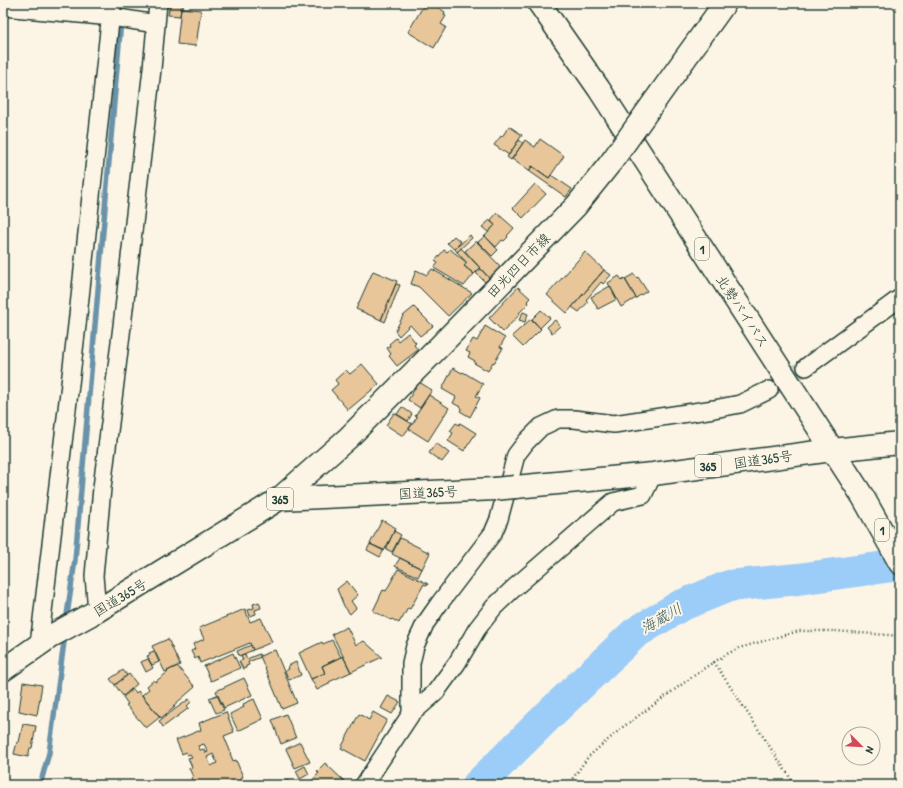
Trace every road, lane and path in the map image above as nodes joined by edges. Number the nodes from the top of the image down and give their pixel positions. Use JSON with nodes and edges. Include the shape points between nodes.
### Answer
{"nodes":[{"id":1,"x":158,"y":3,"type":"edge"},
{"id":2,"x":539,"y":3,"type":"edge"},
{"id":3,"x":725,"y":3,"type":"edge"},
{"id":4,"x":3,"y":7,"type":"edge"},
{"id":5,"x":111,"y":12,"type":"edge"},
{"id":6,"x":156,"y":24,"type":"junction"},
{"id":7,"x":900,"y":298,"type":"edge"},
{"id":8,"x":806,"y":367,"type":"tunnel mouth"},
{"id":9,"x":769,"y":390,"type":"tunnel mouth"},
{"id":10,"x":900,"y":443,"type":"edge"},
{"id":11,"x":832,"y":450,"type":"junction"},
{"id":12,"x":653,"y":474,"type":"junction"},
{"id":13,"x":279,"y":499,"type":"junction"},
{"id":14,"x":900,"y":563,"type":"edge"},
{"id":15,"x":97,"y":611,"type":"junction"},
{"id":16,"x":900,"y":636,"type":"edge"},
{"id":17,"x":46,"y":640,"type":"junction"},
{"id":18,"x":714,"y":662,"type":"junction"},
{"id":19,"x":3,"y":670,"type":"edge"},
{"id":20,"x":411,"y":714,"type":"junction"},
{"id":21,"x":364,"y":785,"type":"edge"},
{"id":22,"x":568,"y":785,"type":"edge"},
{"id":23,"x":795,"y":785,"type":"edge"}],
"edges":[{"from":1,"to":6,"type":"street"},
{"from":2,"to":11,"type":"main road","name":"北勢バイパス","number":"1","via":[[599,89]]},
{"from":3,"to":13,"type":"main road","name":"田光四日市線","bridge":true,"via":[[612,161],[576,206],[348,438]]},
{"from":4,"to":5,"type":"street"},
{"from":5,"to":6,"type":"street","via":[[133,21]]},
{"from":5,"to":17,"type":"street"},
{"from":6,"to":15,"type":"street","via":[[102,488],[94,576]]},
{"from":7,"to":8,"type":"street"},
{"from":9,"to":20,"type":"street","via":[[740,404],[614,424],[558,419],[541,427],[516,455],[493,533],[424,624],[410,663]]},
{"from":10,"to":11,"type":"main road","name":"国道365号","number":"365"},
{"from":11,"to":12,"type":"main road","name":"国道365号","number":"365"},
{"from":11,"to":14,"type":"main road","name":"北勢バイパス","number":"1","via":[[863,497]]},
{"from":12,"to":13,"type":"main road","name":"国道365号","number":"365","via":[[505,488]]},
{"from":12,"to":20,"type":"street","via":[[643,495],[613,502],[494,607],[435,693]]},
{"from":13,"to":15,"type":"main road","name":"国道365号","number":"365"},
{"from":15,"to":17,"type":"main road","name":"国道365号","number":"365"},
{"from":16,"to":18,"type":"path","via":[[799,631],[739,648]]},
{"from":17,"to":19,"type":"main road","name":"国道365号","number":"365"},
{"from":18,"to":22,"type":"path","via":[[623,727],[588,757]]},
{"from":18,"to":23,"type":"path"},
{"from":20,"to":21,"type":"street"}]}
